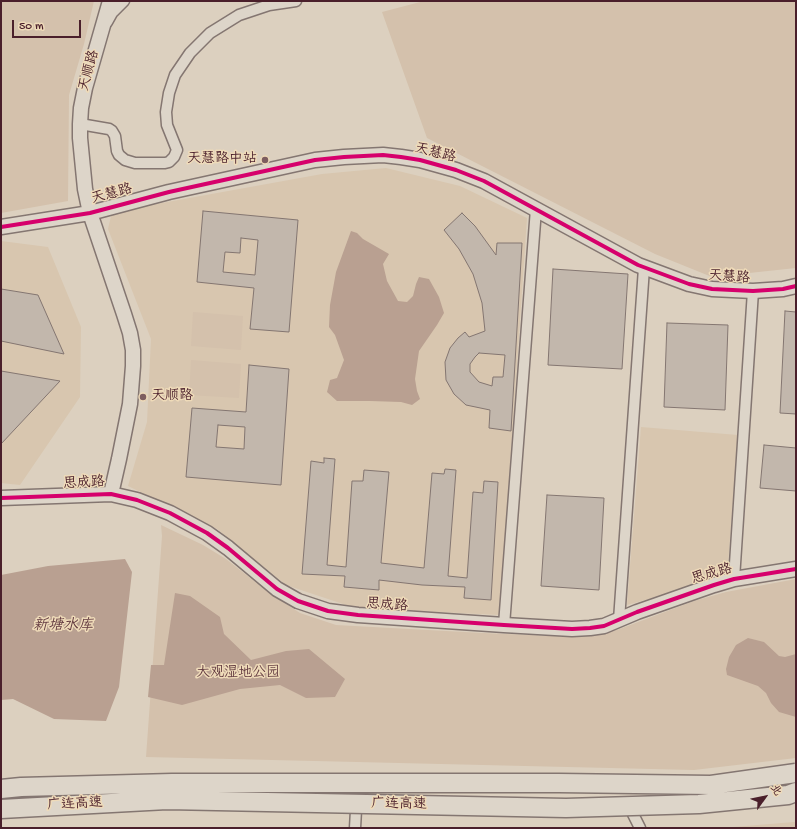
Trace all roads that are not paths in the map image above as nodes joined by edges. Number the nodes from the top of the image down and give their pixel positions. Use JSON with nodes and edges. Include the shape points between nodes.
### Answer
{"nodes":[{"id":1,"x":110,"y":1,"type":"edge"},
{"id":2,"x":124,"y":1,"type":"edge"},
{"id":3,"x":296,"y":1,"type":"edge"},
{"id":4,"x":102,"y":28,"type":"junction"},
{"id":5,"x":80,"y":124,"type":"junction"},
{"id":6,"x":536,"y":209,"type":"junction"},
{"id":7,"x":90,"y":213,"type":"junction"},
{"id":8,"x":1,"y":227,"type":"edge"},
{"id":9,"x":644,"y":268,"type":"junction"},
{"id":10,"x":796,"y":286,"type":"edge"},
{"id":11,"x":753,"y":291,"type":"junction"},
{"id":12,"x":111,"y":494,"type":"junction"},
{"id":13,"x":1,"y":498,"type":"edge"},
{"id":14,"x":796,"y":569,"type":"edge"},
{"id":15,"x":734,"y":580,"type":"junction"},
{"id":16,"x":619,"y":620,"type":"junction"},
{"id":17,"x":504,"y":625,"type":"junction"},
{"id":18,"x":796,"y":773,"type":"edge"},
{"id":19,"x":1,"y":789,"type":"edge"},
{"id":20,"x":796,"y":792,"type":"edge"},
{"id":21,"x":1,"y":809,"type":"edge"},
{"id":22,"x":356,"y":810,"type":"dead end"},
{"id":23,"x":634,"y":814,"type":"dead end"},
{"id":24,"x":355,"y":828,"type":"edge"},
{"id":25,"x":640,"y":828,"type":"edge"}],
"edges":[{"from":1,"to":4,"type":"street","name":"天顺路"},
{"from":2,"to":4,"type":"street"},
{"from":3,"to":5,"type":"street","via":[[268,4],[239,15],[210,33],[190,53],[175,75],[168,93],[167,125],[177,150],[169,162],[125,160],[117,151],[112,131]]},
{"from":4,"to":5,"type":"street","name":"天顺路","via":[[85,88]]},
{"from":5,"to":7,"type":"street","name":"天顺路","via":[[85,189]]},
{"from":6,"to":7,"type":"street","name":"天慧路","via":[[484,181],[456,170],[401,157],[364,155],[315,160],[169,192]]},
{"from":6,"to":9,"type":"street","name":"天慧路"},
{"from":6,"to":17,"type":"street"},
{"from":7,"to":8,"type":"street","name":"天慧路"},
{"from":7,"to":12,"type":"street","name":"天顺路","via":[[128,326],[133,350],[130,404]]},
{"from":9,"to":11,"type":"street","name":"天慧路","via":[[689,284],[712,289]]},
{"from":9,"to":16,"type":"street"},
{"from":10,"to":11,"type":"street","name":"天慧路"},
{"from":11,"to":15,"type":"street"},
{"from":12,"to":13,"type":"street","name":"思成路"},
{"from":12,"to":17,"type":"street","name":"思成路","via":[[149,504],[207,533],[277,589],[311,606],[358,615]]},
{"from":14,"to":15,"type":"street","name":"思成路"},
{"from":15,"to":16,"type":"street","name":"思成路"},
{"from":16,"to":17,"type":"street","name":"思成路","via":[[590,628]]},
{"from":18,"to":19,"type":"highway","name":"广连高速","bridge":true,"via":[[711,785],[172,784]]},
{"from":20,"to":21,"type":"highway","name":"广连高速","bridge":true,"via":[[699,804],[566,808],[167,800]]},
{"from":22,"to":24,"type":"street"},
{"from":23,"to":25,"type":"street"}]}
